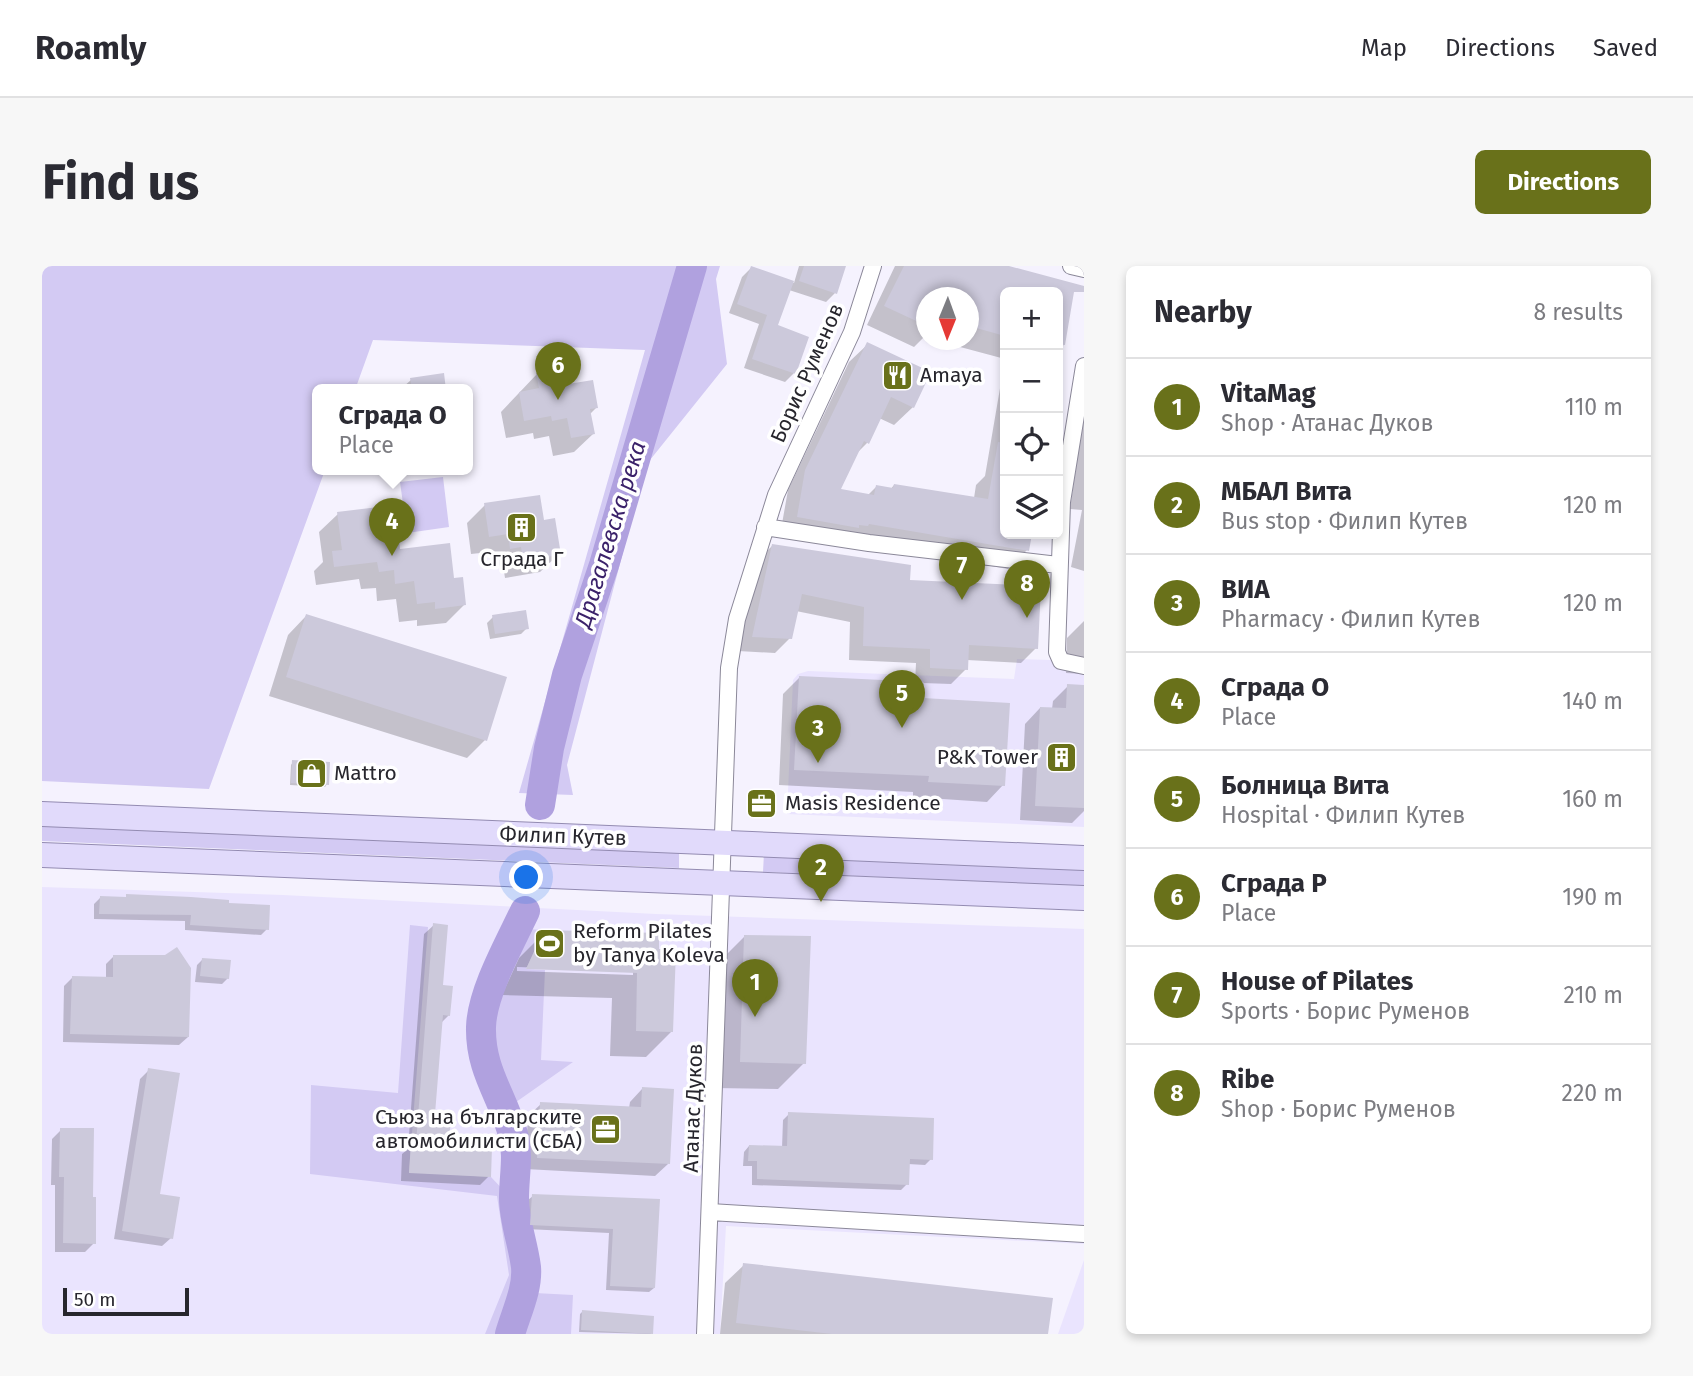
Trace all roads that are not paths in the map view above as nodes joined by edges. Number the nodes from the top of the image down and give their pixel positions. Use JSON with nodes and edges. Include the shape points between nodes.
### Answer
{"nodes":[{"id":1,"x":873,"y":266,"type":"edge"},
{"id":2,"x":1071,"y":266,"type":"edge"},
{"id":3,"x":1084,"y":269,"type":"edge"},
{"id":4,"x":1084,"y":366,"type":"edge"},
{"id":5,"x":765,"y":527,"type":"junction"},
{"id":6,"x":1058,"y":565,"type":"junction"},
{"id":7,"x":1084,"y":666,"type":"edge"},
{"id":8,"x":42,"y":814,"type":"edge"},
{"id":9,"x":724,"y":843,"type":"junction"},
{"id":10,"x":42,"y":855,"type":"edge"},
{"id":11,"x":1084,"y":858,"type":"edge"},
{"id":12,"x":723,"y":884,"type":"junction"},
{"id":13,"x":1084,"y":898,"type":"edge"},
{"id":14,"x":710,"y":1212,"type":"junction"},
{"id":15,"x":1084,"y":1234,"type":"edge"},
{"id":16,"x":705,"y":1334,"type":"edge"},
{"id":17,"x":712,"y":1334,"type":"edge"}],
"edges":[{"from":1,"to":5,"type":"street","name":"Борис Руменов","via":[[852,332]]},
{"from":2,"to":3,"type":"street"},
{"from":4,"to":6,"type":"street","via":[[1062,502]]},
{"from":5,"to":6,"type":"street"},
{"from":5,"to":9,"type":"street","name":"Борис Руменов","via":[[737,619],[729,668]]},
{"from":6,"to":7,"type":"street","via":[[1057,652],[1061,661]]},
{"from":8,"to":9,"type":"main road","name":"Филип Кутев"},
{"from":9,"to":11,"type":"main road","name":"Филип Кутев"},
{"from":9,"to":12,"type":"street","name":"Атанас Дуков"},
{"from":10,"to":12,"type":"main road","name":"Филип Кутев"},
{"from":12,"to":13,"type":"main road","name":"Филип Кутев"},
{"from":12,"to":14,"type":"street","name":"Атанас Дуков"},
{"from":14,"to":15,"type":"street"},
{"from":14,"to":16,"type":"street","name":"Атанас Дуков"},
{"from":16,"to":17,"type":"street"}]}
